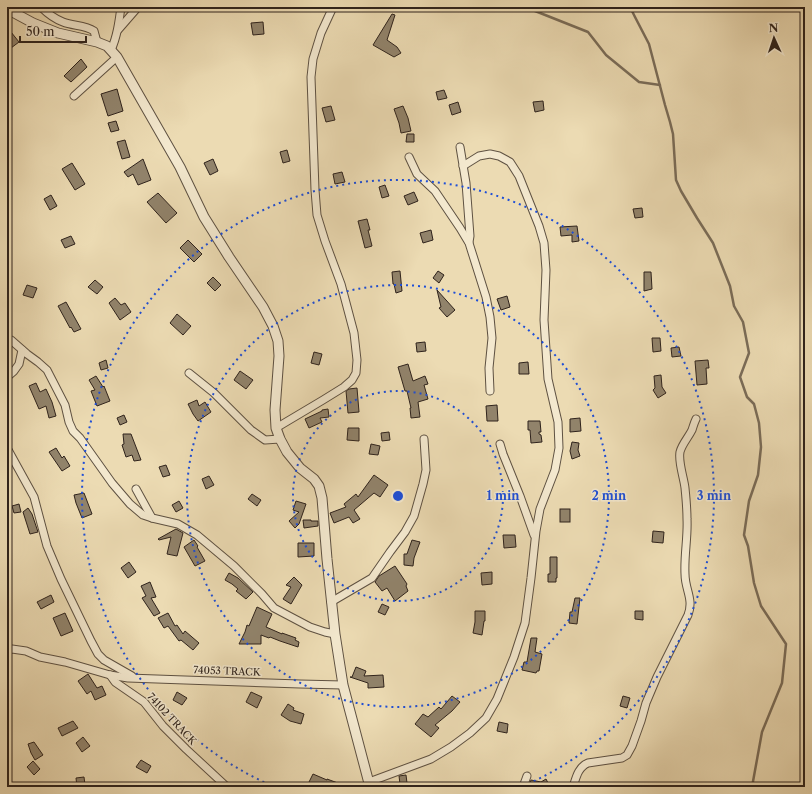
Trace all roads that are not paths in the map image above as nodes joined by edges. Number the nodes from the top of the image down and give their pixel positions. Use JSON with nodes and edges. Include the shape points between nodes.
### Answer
{"nodes":[{"id":1,"x":42,"y":7,"type":"edge"},
{"id":2,"x":121,"y":7,"type":"edge"},
{"id":3,"x":138,"y":7,"type":"edge"},
{"id":4,"x":333,"y":7,"type":"edge"},
{"id":5,"x":7,"y":9,"type":"edge"},
{"id":6,"x":117,"y":30,"type":"junction"},
{"id":7,"x":97,"y":42,"type":"junction"},
{"id":8,"x":114,"y":54,"type":"junction"},
{"id":9,"x":74,"y":96,"type":"dead end"},
{"id":10,"x":460,"y":147,"type":"dead end"},
{"id":11,"x":409,"y":157,"type":"dead end"},
{"id":12,"x":463,"y":166,"type":"junction"},
{"id":13,"x":469,"y":243,"type":"junction"},
{"id":14,"x":11,"y":340,"type":"dead end"},
{"id":15,"x":22,"y":350,"type":"junction"},
{"id":16,"x":189,"y":373,"type":"dead end"},
{"id":17,"x":7,"y":377,"type":"edge"},
{"id":18,"x":490,"y":391,"type":"dead end"},
{"id":19,"x":696,"y":419,"type":"dead end"},
{"id":20,"x":276,"y":428,"type":"junction"},
{"id":21,"x":280,"y":439,"type":"junction"},
{"id":22,"x":424,"y":439,"type":"dead end"},
{"id":23,"x":500,"y":444,"type":"dead end"},
{"id":24,"x":7,"y":448,"type":"edge"},
{"id":25,"x":136,"y":489,"type":"dead end"},
{"id":26,"x":152,"y":518,"type":"junction"},
{"id":27,"x":535,"y":537,"type":"junction"},
{"id":28,"x":331,"y":602,"type":"junction"},
{"id":29,"x":335,"y":634,"type":"junction"},
{"id":30,"x":7,"y":650,"type":"edge"},
{"id":31,"x":110,"y":675,"type":"junction"},
{"id":32,"x":134,"y":677,"type":"junction"},
{"id":33,"x":343,"y":685,"type":"junction"},
{"id":34,"x":527,"y":776,"type":"dead end"},
{"id":35,"x":369,"y":784,"type":"edge"},
{"id":36,"x":227,"y":787,"type":"edge"},
{"id":37,"x":523,"y":787,"type":"edge"},
{"id":38,"x":573,"y":787,"type":"edge"}],
"edges":[{"from":1,"to":7,"type":"street","via":[[63,22],[94,31]]},
{"from":2,"to":6,"type":"street"},
{"from":3,"to":6,"type":"street"},
{"from":4,"to":20,"type":"street","via":[[313,59],[311,77],[315,190],[317,215],[354,333],[356,373],[344,387]]},
{"from":5,"to":7,"type":"street","via":[[58,33]]},
{"from":6,"to":8,"type":"street"},
{"from":7,"to":8,"type":"street","via":[[107,46]]},
{"from":8,"to":9,"type":"street"},
{"from":8,"to":20,"type":"street","via":[[180,167],[204,217],[273,326],[279,356]]},
{"from":10,"to":12,"type":"street"},
{"from":11,"to":13,"type":"street","via":[[417,174],[435,191]]},
{"from":12,"to":13,"type":"street","via":[[469,212]]},
{"from":12,"to":27,"type":"street","via":[[479,156],[490,154],[510,162],[519,176],[544,243],[544,320],[548,379],[558,422],[559,448],[555,470],[540,509]]},
{"from":13,"to":18,"type":"street","via":[[490,317]]},
{"from":14,"to":15,"type":"street"},
{"from":15,"to":17,"type":"street","via":[[19,364]]},
{"from":15,"to":26,"type":"street","via":[[47,370],[65,405],[72,431],[80,438],[112,483],[130,504]]},
{"from":16,"to":21,"type":"street","via":[[214,393],[251,430],[265,440]]},
{"from":19,"to":38,"type":"street","via":[[680,451],[688,521],[685,573],[691,603],[688,615],[657,677],[627,755],[584,765],[578,771]]},
{"from":20,"to":21,"type":"street"},
{"from":21,"to":28,"type":"street","via":[[300,468],[319,486]]},
{"from":22,"to":28,"type":"street","via":[[426,470],[414,516],[405,532],[372,578]]},
{"from":23,"to":27,"type":"street"},
{"from":24,"to":32,"type":"street","via":[[34,497],[47,546],[98,654],[112,666]]},
{"from":25,"to":26,"type":"street"},
{"from":26,"to":29,"type":"street","via":[[178,524],[197,535],[234,566],[274,608],[310,627]]},
{"from":27,"to":35,"type":"street","via":[[525,624],[497,699],[486,718],[470,733],[431,759]]},
{"from":28,"to":29,"type":"street"},
{"from":29,"to":33,"type":"street"},
{"from":30,"to":31,"type":"street","name":"74102 TRACK","via":[[26,651]]},
{"from":31,"to":32,"type":"street","name":"74053 TRACK"},
{"from":31,"to":36,"type":"street","name":"74102 TRACK","via":[[115,682],[144,702],[163,726]]},
{"from":32,"to":33,"type":"street","name":"74053 TRACK"},
{"from":33,"to":35,"type":"street"},
{"from":34,"to":37,"type":"street"}]}
